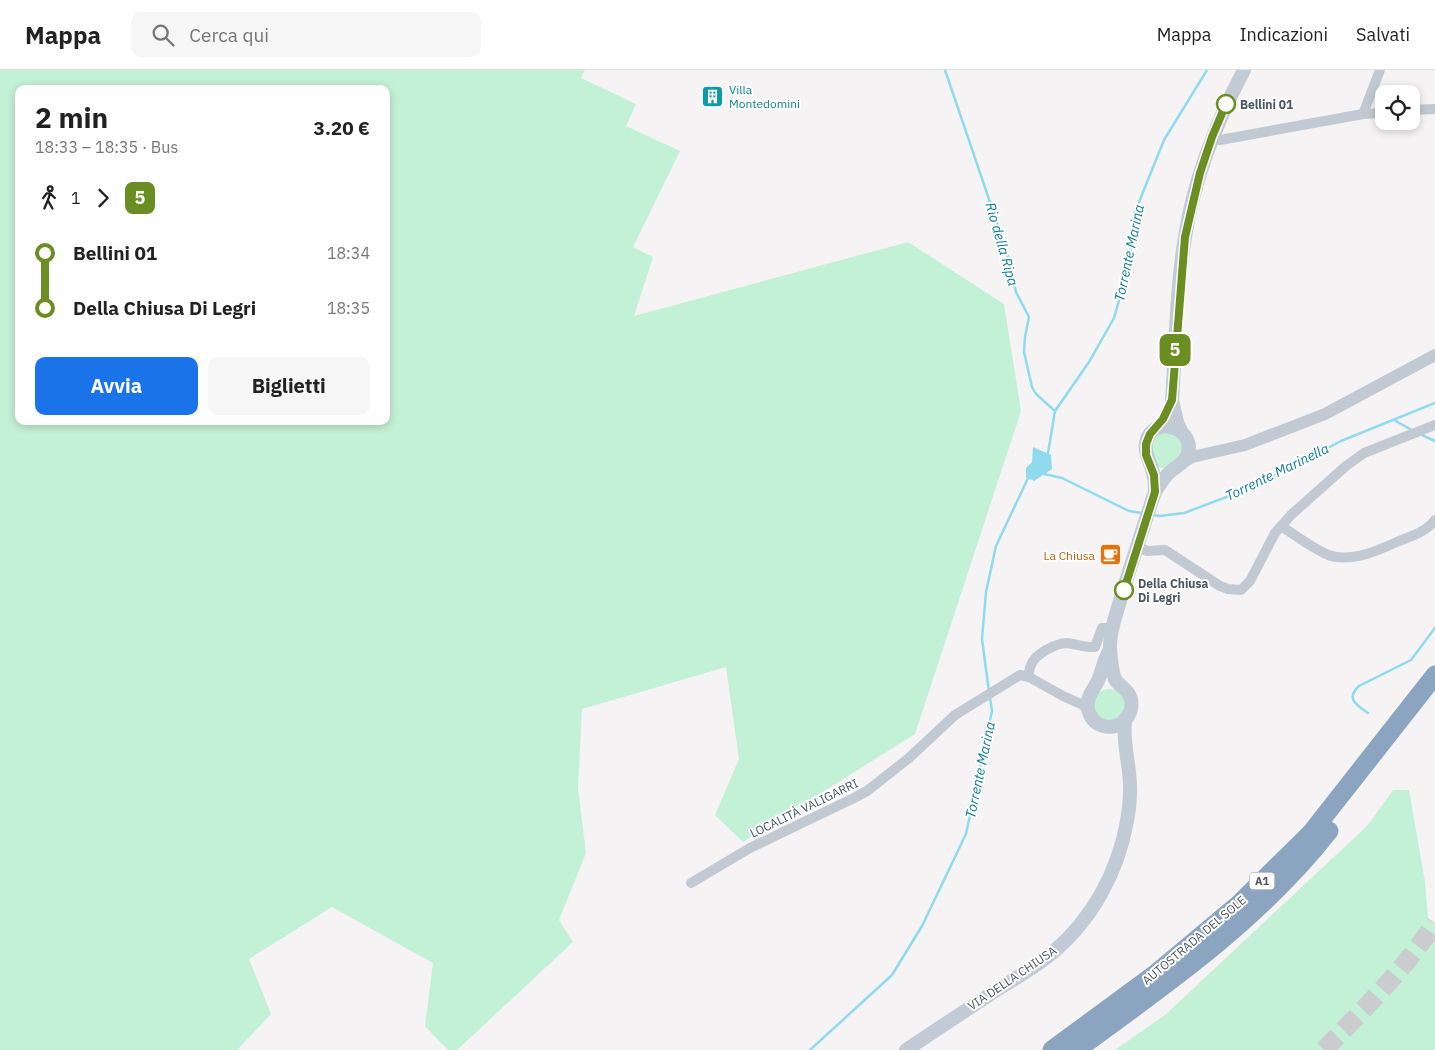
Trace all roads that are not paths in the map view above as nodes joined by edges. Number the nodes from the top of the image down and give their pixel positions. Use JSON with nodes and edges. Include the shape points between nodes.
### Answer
{"nodes":[{"id":1,"x":1244,"y":70,"type":"edge"},
{"id":2,"x":1380,"y":70,"type":"edge"},
{"id":3,"x":1435,"y":109,"type":"edge"},
{"id":4,"x":1420,"y":110,"type":"edge"},
{"id":5,"x":1375,"y":113,"type":"edge"},
{"id":6,"x":1363,"y":114,"type":"junction"},
{"id":7,"x":1212,"y":137,"type":"junction"},
{"id":8,"x":1435,"y":355,"type":"edge"},
{"id":9,"x":1172,"y":400,"type":"junction"},
{"id":10,"x":1435,"y":425,"type":"edge"},
{"id":11,"x":1155,"y":430,"type":"junction"},
{"id":12,"x":1184,"y":436,"type":"junction"},
{"id":13,"x":1219,"y":451,"type":"junction"},
{"id":14,"x":1149,"y":460,"type":"junction"},
{"id":15,"x":1179,"y":465,"type":"junction"},
{"id":16,"x":1154,"y":496,"type":"junction"},
{"id":17,"x":1435,"y":520,"type":"edge"},
{"id":18,"x":1281,"y":526,"type":"junction"},
{"id":19,"x":1137,"y":546,"type":"junction"},
{"id":20,"x":1112,"y":628,"type":"junction"},
{"id":21,"x":1110,"y":650,"type":"junction"},
{"id":22,"x":1435,"y":675,"type":"edge"},
{"id":23,"x":1028,"y":677,"type":"junction"},
{"id":24,"x":1120,"y":686,"type":"junction"},
{"id":25,"x":1092,"y":692,"type":"junction"},
{"id":26,"x":1435,"y":695,"type":"edge"},
{"id":27,"x":1073,"y":700,"type":"junction"},
{"id":28,"x":1088,"y":711,"type":"junction"},
{"id":29,"x":1126,"y":720,"type":"junction"},
{"id":30,"x":1104,"y":726,"type":"junction"},
{"id":31,"x":1124,"y":746,"type":"junction"},
{"id":32,"x":691,"y":883,"type":"dead end"},
{"id":33,"x":906,"y":1050,"type":"edge"},
{"id":34,"x":1052,"y":1050,"type":"edge"},
{"id":35,"x":1076,"y":1050,"type":"edge"}],
"edges":[{"from":1,"to":7,"type":"main road"},
{"from":2,"to":6,"type":"street"},
{"from":3,"to":4,"type":"street"},
{"from":5,"to":6,"type":"street"},
{"from":6,"to":7,"type":"street","via":[[1220,140]]},
{"from":7,"to":9,"type":"main road","via":[[1194,192],[1185,237]]},
{"from":8,"to":13,"type":"street","via":[[1325,414],[1245,445]]},
{"from":9,"to":11,"type":"main road"},
{"from":9,"to":12,"type":"main road","via":[[1176,422]]},
{"from":10,"to":18,"type":"street","via":[[1364,453],[1304,502]]},
{"from":11,"to":12,"type":"main road","via":[[1171,426]]},
{"from":11,"to":14,"type":"main road","name":"VIA DELLA CHIUSA","via":[[1147,438],[1146,455]]},
{"from":12,"to":13,"type":"street","via":[[1202,447]]},
{"from":12,"to":15,"type":"main road","name":"VIA DELLA CHIUSA","via":[[1188,452]]},
{"from":13,"to":15,"type":"street","via":[[1192,457]]},
{"from":14,"to":15,"type":"main road","via":[[1163,469]]},
{"from":14,"to":16,"type":"main road","name":"VIA DELLA CHIUSA","via":[[1154,475]]},
{"from":15,"to":16,"type":"main road","name":"VIA DELLA CHIUSA","via":[[1165,476]]},
{"from":16,"to":19,"type":"main road","name":"VIA DELLA CHIUSA"},
{"from":17,"to":18,"type":"street","via":[[1428,529],[1380,550],[1354,557],[1326,554]]},
{"from":18,"to":19,"type":"street","via":[[1250,581],[1241,590],[1220,586],[1164,550],[1147,551]]},
{"from":19,"to":20,"type":"main road","name":"VIA DELLA CHIUSA"},
{"from":20,"to":21,"type":"main road","name":"VIA DELLA CHIUSA"},
{"from":20,"to":23,"type":"street","via":[[1101,630],[1095,646],[1067,643],[1053,647],[1031,664]]},
{"from":21,"to":24,"type":"main road","name":"VIA DELLA CHIUSA","via":[[1112,671]]},
{"from":21,"to":25,"type":"main road","name":"VIA DELLA CHIUSA"},
{"from":22,"to":34,"type":"highway","name":"AUTOSTRADA DEL SOLE","number":"A1","via":[[1311,834],[1239,904],[1154,975]]},
{"from":23,"to":27,"type":"street"},
{"from":23,"to":32,"type":"street","name":"LOCALITÀ VALIGARRI","via":[[1020,675],[1014,678],[955,715],[867,791],[750,848]]},
{"from":24,"to":25,"type":"main road","via":[[1103,684]]},
{"from":24,"to":29,"type":"main road","name":"VIA DELLA CHIUSA","via":[[1128,693],[1132,704]]},
{"from":25,"to":27,"type":"street"},
{"from":25,"to":28,"type":"main road","name":"VIA DELLA CHIUSA"},
{"from":26,"to":35,"type":"highway","name":"AUTOSTRADA DEL SOLE","number":"A1","via":[[1322,840],[1286,880],[1244,920],[1160,990]]},
{"from":27,"to":28,"type":"street"},
{"from":28,"to":30,"type":"main road","via":[[1094,721]]},
{"from":29,"to":30,"type":"main road","via":[[1116,726]]},
{"from":29,"to":31,"type":"main road","name":"VIA DELLA CHIUSA"},
{"from":30,"to":31,"type":"main road"},
{"from":31,"to":33,"type":"main road","name":"VIA DELLA CHIUSA","via":[[1130,786],[1128,821],[1112,874],[1092,908],[1065,942],[1050,955]]}]}
